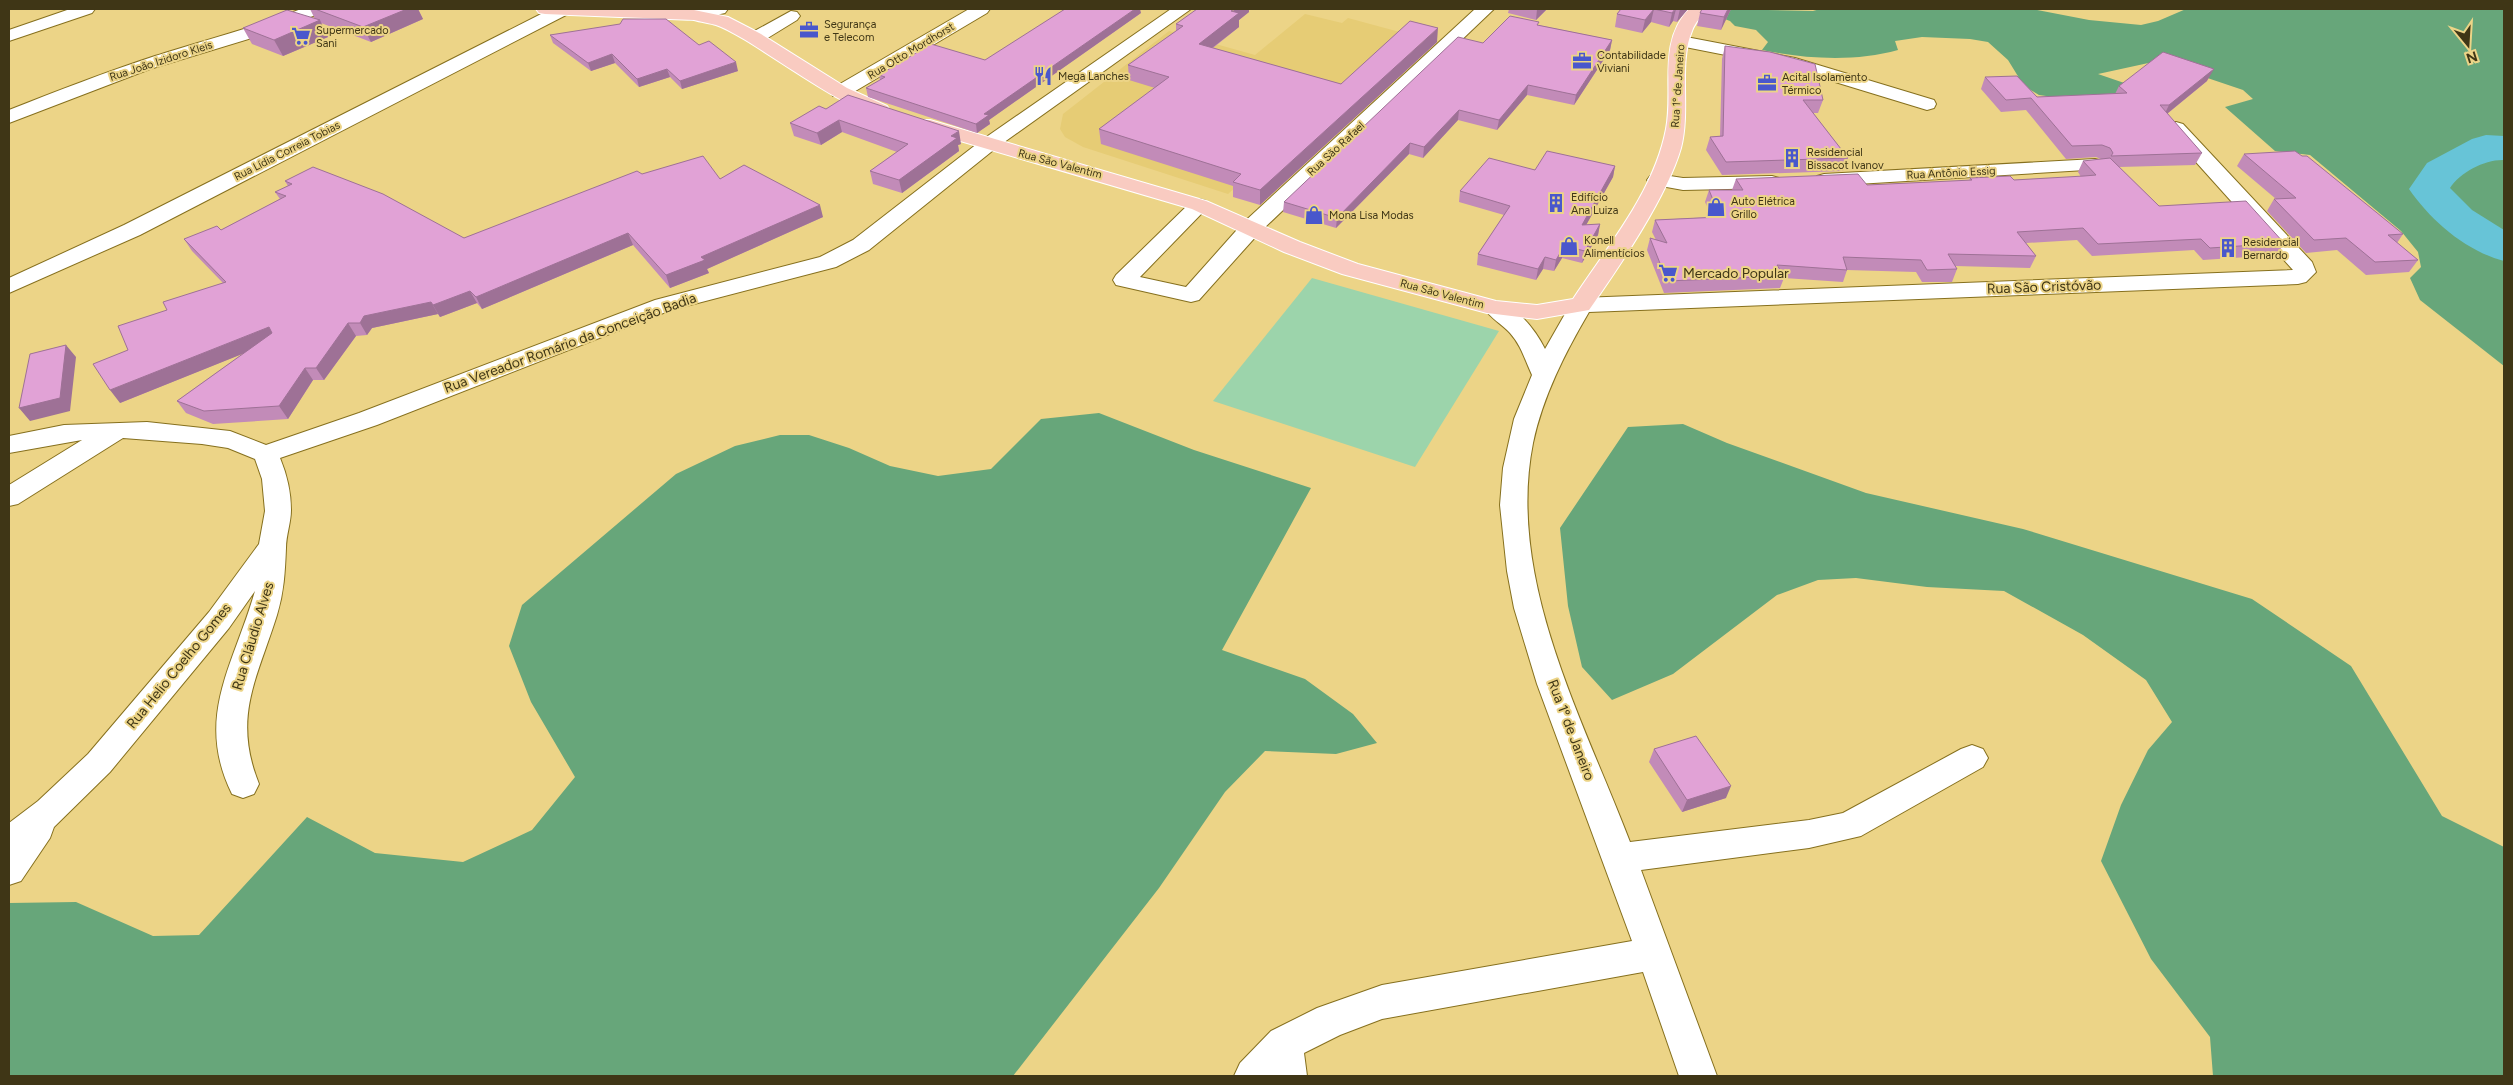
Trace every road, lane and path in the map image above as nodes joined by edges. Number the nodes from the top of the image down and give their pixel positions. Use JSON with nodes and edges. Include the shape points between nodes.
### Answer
{"nodes":[{"id":1,"x":86,"y":9,"type":"edge"},
{"id":2,"x":315,"y":9,"type":"edge"},
{"id":3,"x":554,"y":9,"type":"edge"},
{"id":4,"x":719,"y":9,"type":"edge"},
{"id":5,"x":773,"y":9,"type":"edge"},
{"id":6,"x":982,"y":9,"type":"edge"},
{"id":7,"x":1485,"y":9,"type":"edge"},
{"id":8,"x":1694,"y":9,"type":"edge"},
{"id":9,"x":1171,"y":10,"type":"edge"},
{"id":10,"x":647,"y":11,"type":"edge"},
{"id":11,"x":694,"y":15,"type":"junction"},
{"id":12,"x":9,"y":36,"type":"edge"},
{"id":13,"x":755,"y":38,"type":"junction"},
{"id":14,"x":1680,"y":40,"type":"junction"},
{"id":15,"x":840,"y":92,"type":"junction"},
{"id":16,"x":1927,"y":104,"type":"dead end"},
{"id":17,"x":9,"y":117,"type":"edge"},
{"id":18,"x":2171,"y":124,"type":"edge"},
{"id":19,"x":988,"y":144,"type":"junction"},
{"id":20,"x":2095,"y":164,"type":"edge"},
{"id":21,"x":1657,"y":180,"type":"junction"},
{"id":22,"x":1199,"y":205,"type":"junction"},
{"id":23,"x":1251,"y":228,"type":"junction"},
{"id":24,"x":9,"y":286,"type":"edge"},
{"id":25,"x":1581,"y":305,"type":"junction"},
{"id":26,"x":1495,"y":308,"type":"junction"},
{"id":27,"x":1543,"y":374,"type":"junction"},
{"id":28,"x":121,"y":428,"type":"junction"},
{"id":29,"x":9,"y":444,"type":"edge"},
{"id":30,"x":266,"y":454,"type":"junction"},
{"id":31,"x":9,"y":497,"type":"edge"},
{"id":32,"x":272,"y":546,"type":"junction"},
{"id":33,"x":1972,"y":758,"type":"dead end"},
{"id":34,"x":243,"y":784,"type":"dead end"},
{"id":35,"x":50,"y":811,"type":"junction"},
{"id":36,"x":9,"y":842,"type":"edge"},
{"id":37,"x":1620,"y":858,"type":"junction"},
{"id":38,"x":9,"y":870,"type":"edge"},
{"id":39,"x":1653,"y":954,"type":"junction"},
{"id":40,"x":1286,"y":1060,"type":"edge"},
{"id":41,"x":1253,"y":1076,"type":"edge"},
{"id":42,"x":1698,"y":1076,"type":"edge"}],
"edges":[{"from":1,"to":12,"type":"street"},
{"from":2,"to":17,"type":"street","name":"Rua João Izidoro Kleis","via":[[257,32],[101,80]]},
{"from":3,"to":10,"type":"main road","name":"Rua São Valentim"},
{"from":3,"to":24,"type":"street","name":"Rua Lídia Correia Tobias","via":[[132,230]]},
{"from":4,"to":11,"type":"street"},
{"from":5,"to":13,"type":"street","via":[[791,16]]},
{"from":6,"to":15,"type":"street","name":"Rua Otto Mordhorst"},
{"from":7,"to":23,"type":"street","name":"Rua São Rafael"},
{"from":8,"to":14,"type":"main road","name":"Rua 1º de Janeiro"},
{"from":9,"to":19,"type":"street","name":"Rua Vereador Romário da Conceição Badia"},
{"from":10,"to":11,"type":"main road","name":"Rua São Valentim"},
{"from":11,"to":13,"type":"main road","name":"Rua São Valentim","via":[[722,22]]},
{"from":13,"to":15,"type":"main road","name":"Rua São Valentim"},
{"from":14,"to":16,"type":"street","via":[[1788,62]]},
{"from":14,"to":21,"type":"main road","name":"Rua 1º de Janeiro","via":[[1677,126],[1672,151]]},
{"from":15,"to":19,"type":"main road","name":"Rua São Valentim","via":[[900,116]]},
{"from":18,"to":25,"type":"street","name":"Rua São Cristóvão","via":[[2304,267],[2305,272],[2298,277]]},
{"from":19,"to":22,"type":"main road","name":"Rua São Valentim"},
{"from":19,"to":30,"type":"street","name":"Rua Vereador Romário da Conceição Badia","via":[[861,245],[828,262],[663,305],[368,419]]},
{"from":20,"to":21,"type":"street","name":"Rua Antônio Essig","via":[[1798,181],[1683,184]]},
{"from":21,"to":25,"type":"main road","name":"Rua 1º de Janeiro"},
{"from":22,"to":23,"type":"main road","name":"Rua São Valentim"},
{"from":22,"to":23,"type":"street","name":"Rua São Rafael","via":[[1124,280],[1192,295]]},
{"from":23,"to":26,"type":"main road","name":"Rua São Valentim","via":[[1350,269]]},
{"from":25,"to":26,"type":"main road","name":"Rua São Valentim","via":[[1537,312]]},
{"from":25,"to":27,"type":"street","name":"Rua 1º de Janeiro"},
{"from":26,"to":27,"type":"street","via":[[1528,336]]},
{"from":27,"to":37,"type":"street","name":"Rua 1º de Janeiro","via":[[1527,412],[1516,462],[1513,498],[1518,569],[1540,649]]},
{"from":28,"to":29,"type":"street","via":[[42,436]]},
{"from":28,"to":30,"type":"street","via":[[232,440]]},
{"from":28,"to":31,"type":"street"},
{"from":30,"to":32,"type":"street","name":"Rua Helio Coelho Gomes","via":[[278,511]]},
{"from":32,"to":34,"type":"street","name":"Rua Cláudio Alves","via":[[270,591],[235,693],[229,738],[234,768]]},
{"from":32,"to":35,"type":"street","name":"Rua Helio Coelho Gomes","via":[[219,620],[154,700],[99,764]]},
{"from":33,"to":37,"type":"street","via":[[1849,826]]},
{"from":35,"to":36,"type":"street","name":"Rua Helio Coelho Gomes"},
{"from":35,"to":38,"type":"street"},
{"from":37,"to":39,"type":"street","name":"Rua 1º de Janeiro"},
{"from":39,"to":40,"type":"street","via":[[1382,1002],[1330,1021]]},
{"from":39,"to":42,"type":"street","name":"Rua 1º de Janeiro"},
{"from":40,"to":41,"type":"street"}]}
